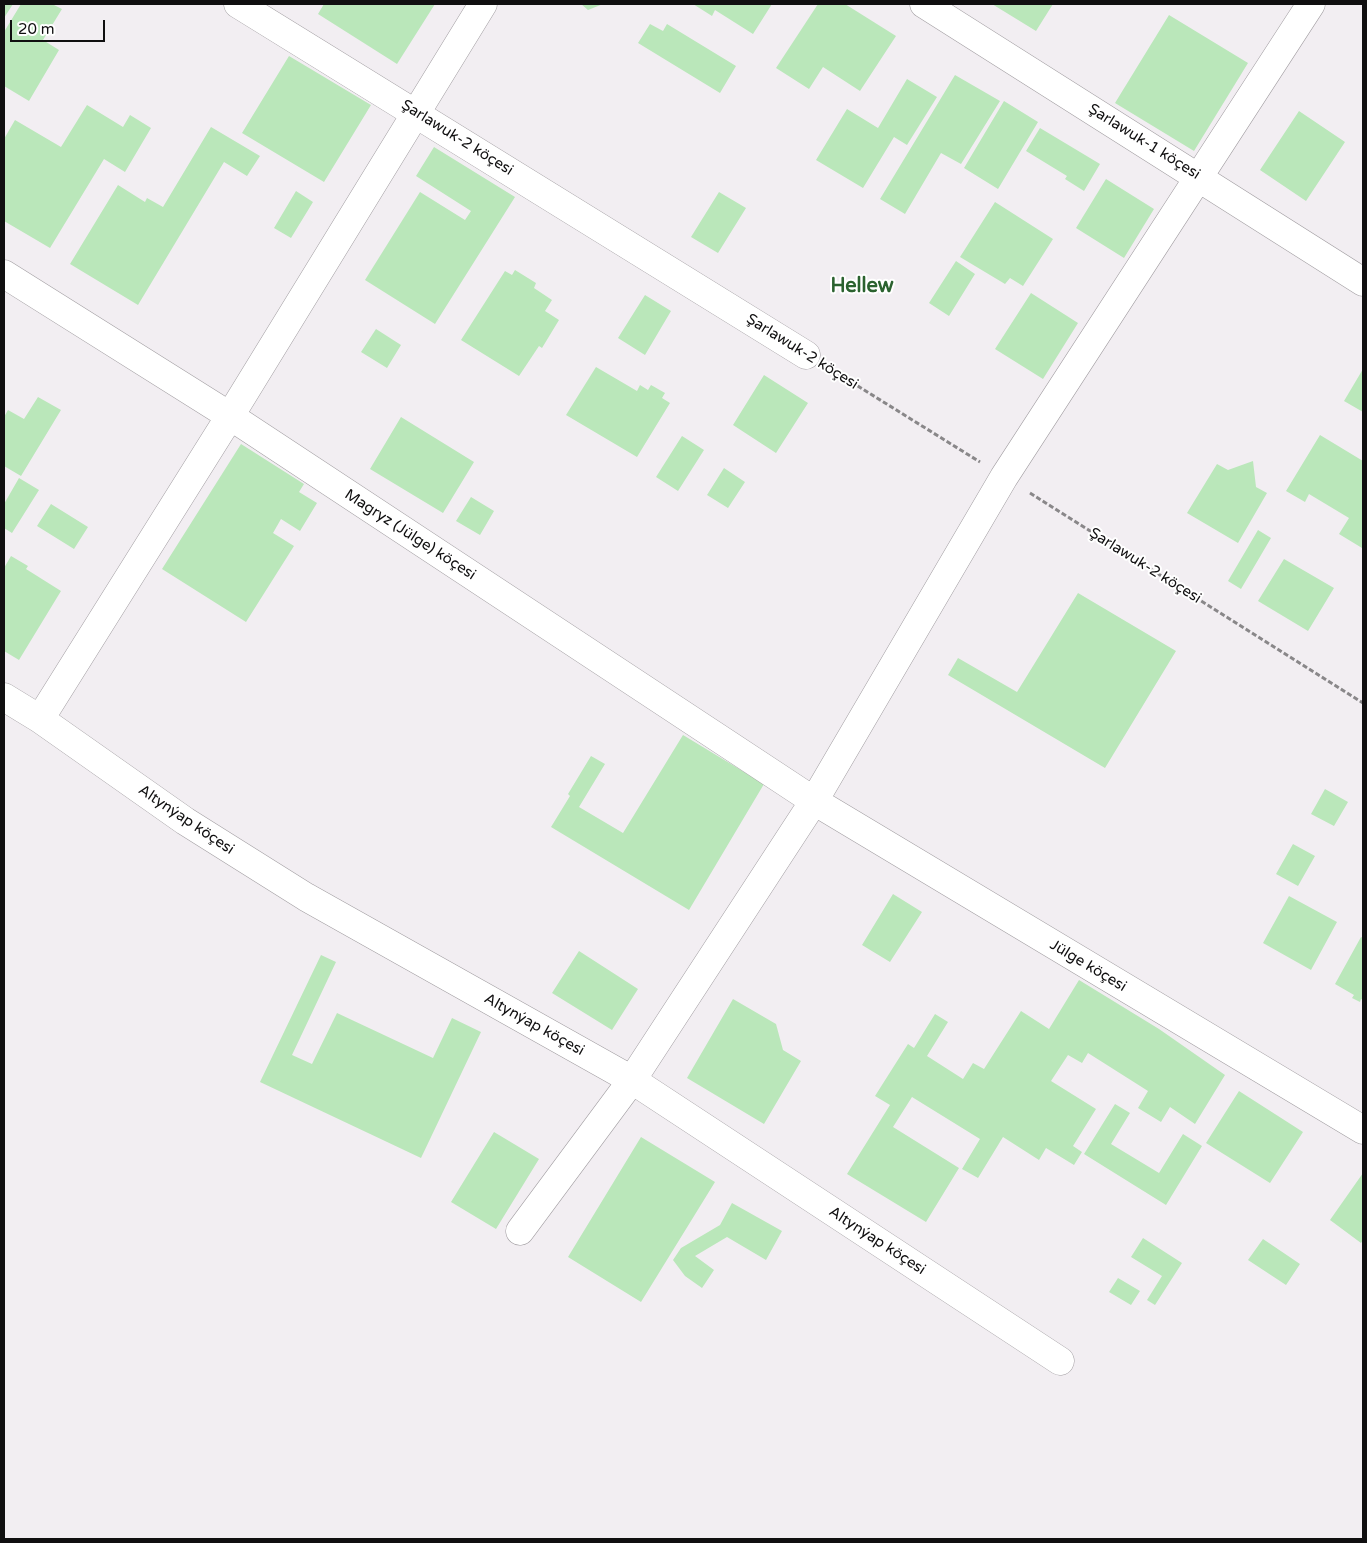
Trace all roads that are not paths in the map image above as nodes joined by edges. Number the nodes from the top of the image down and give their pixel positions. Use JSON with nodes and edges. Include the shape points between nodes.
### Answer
{"nodes":[{"id":1,"x":238,"y":4,"type":"edge"},
{"id":2,"x":484,"y":4,"type":"edge"},
{"id":3,"x":924,"y":4,"type":"edge"},
{"id":4,"x":1311,"y":4,"type":"edge"},
{"id":5,"x":416,"y":113,"type":"junction"},
{"id":6,"x":1199,"y":177,"type":"junction"},
{"id":7,"x":4,"y":274,"type":"edge"},
{"id":8,"x":1363,"y":282,"type":"edge"},
{"id":9,"x":806,"y":355,"type":"road end"},
{"id":10,"x":230,"y":416,"type":"junction"},
{"id":11,"x":4,"y":697,"type":"edge"},
{"id":12,"x":40,"y":719,"type":"junction"},
{"id":13,"x":814,"y":800,"type":"junction"},
{"id":14,"x":632,"y":1080,"type":"junction"},
{"id":15,"x":1363,"y":1130,"type":"edge"},
{"id":16,"x":520,"y":1231,"type":"dead end"},
{"id":17,"x":1060,"y":1361,"type":"dead end"}],
"edges":[{"from":1,"to":5,"type":"street","name":"Şarlawuk-2 köçesi"},
{"from":2,"to":5,"type":"street"},
{"from":3,"to":6,"type":"street","name":"Şarlawuk-1 köçesi"},
{"from":4,"to":6,"type":"street"},
{"from":5,"to":9,"type":"street","name":"Şarlawuk-2 köçesi"},
{"from":5,"to":10,"type":"street"},
{"from":6,"to":8,"type":"street","name":"Şarlawuk-1 köçesi"},
{"from":6,"to":13,"type":"street","via":[[1004,477]]},
{"from":7,"to":10,"type":"street","name":"Magryz (Jülge) köçesi"},
{"from":10,"to":12,"type":"street"},
{"from":10,"to":13,"type":"street","name":"Magryz (Jülge) köçesi"},
{"from":11,"to":12,"type":"street","name":"Altynýap köçesi"},
{"from":12,"to":14,"type":"street","name":"Altynýap köçesi","via":[[185,821],[306,897]]},
{"from":13,"to":14,"type":"street"},
{"from":13,"to":15,"type":"street","name":"Jülge köçesi"},
{"from":14,"to":16,"type":"street"},
{"from":14,"to":17,"type":"street","name":"Altynýap köçesi"}]}
